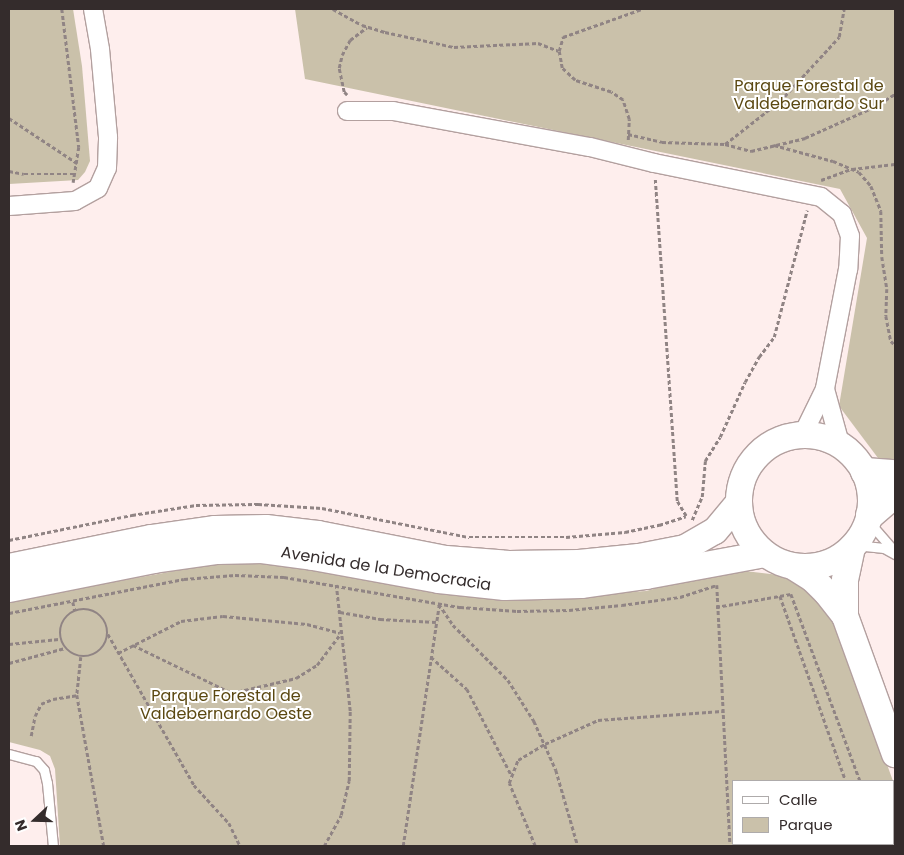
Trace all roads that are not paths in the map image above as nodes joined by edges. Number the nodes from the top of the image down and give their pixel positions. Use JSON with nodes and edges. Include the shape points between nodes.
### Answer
{"nodes":[{"id":1,"x":93,"y":9,"type":"edge"},
{"id":2,"x":354,"y":111,"type":"road end"},
{"id":3,"x":9,"y":206,"type":"edge"},
{"id":4,"x":825,"y":389,"type":"junction"},
{"id":5,"x":803,"y":434,"type":"junction"},
{"id":6,"x":840,"y":444,"type":"junction"},
{"id":7,"x":865,"y":472,"type":"junction"},
{"id":8,"x":895,"y":474,"type":"edge"},
{"id":9,"x":895,"y":493,"type":"edge"},
{"id":10,"x":738,"y":504,"type":"junction"},
{"id":11,"x":869,"y":518,"type":"junction"},
{"id":12,"x":853,"y":546,"type":"junction"},
{"id":13,"x":895,"y":553,"type":"edge"},
{"id":14,"x":765,"y":554,"type":"junction"},
{"id":15,"x":9,"y":567,"type":"edge"},
{"id":16,"x":794,"y":567,"type":"junction"},
{"id":17,"x":9,"y":589,"type":"edge"},
{"id":18,"x":846,"y":616,"type":"junction"},
{"id":19,"x":9,"y":754,"type":"edge"},
{"id":20,"x":895,"y":754,"type":"edge"},
{"id":21,"x":53,"y":846,"type":"edge"}],
"edges":[{"from":1,"to":3,"type":"street","via":[[100,49],[108,168],[98,188],[75,201]]},
{"from":2,"to":4,"type":"street","via":[[393,111],[626,154],[654,163],[821,197],[842,214],[850,236],[848,269]]},
{"from":4,"to":5,"type":"street"},
{"from":4,"to":6,"type":"street"},
{"from":5,"to":6,"type":"main road","via":[[822,436]]},
{"from":5,"to":10,"type":"main road","via":[[777,440],[756,455],[742,478]]},
{"from":6,"to":7,"type":"main road"},
{"from":7,"to":8,"type":"highway"},
{"from":7,"to":11,"type":"main road","via":[[870,487]]},
{"from":9,"to":11,"type":"highway"},
{"from":10,"to":14,"type":"main road","via":[[746,532]]},
{"from":10,"to":15,"type":"main road","name":"Avenida de la Democracia","via":[[715,531],[685,548],[639,558],[509,564],[446,559],[318,534],[266,528],[151,538]]},
{"from":11,"to":12,"type":"main road"},
{"from":11,"to":13,"type":"lane"},
{"from":12,"to":13,"type":"lane","via":[[884,548]]},
{"from":12,"to":16,"type":"main road","via":[[825,564]]},
{"from":12,"to":18,"type":"main road","via":[[845,580]]},
{"from":14,"to":16,"type":"main road"},
{"from":14,"to":17,"type":"main road","name":"Avenida de la Democracia","via":[[581,585],[505,587],[439,580],[262,550],[217,551]]},
{"from":16,"to":18,"type":"main road","via":[[813,579]]},
{"from":18,"to":20,"type":"main road"},
{"from":19,"to":21,"type":"lane","via":[[36,761],[44,770]]}]}
